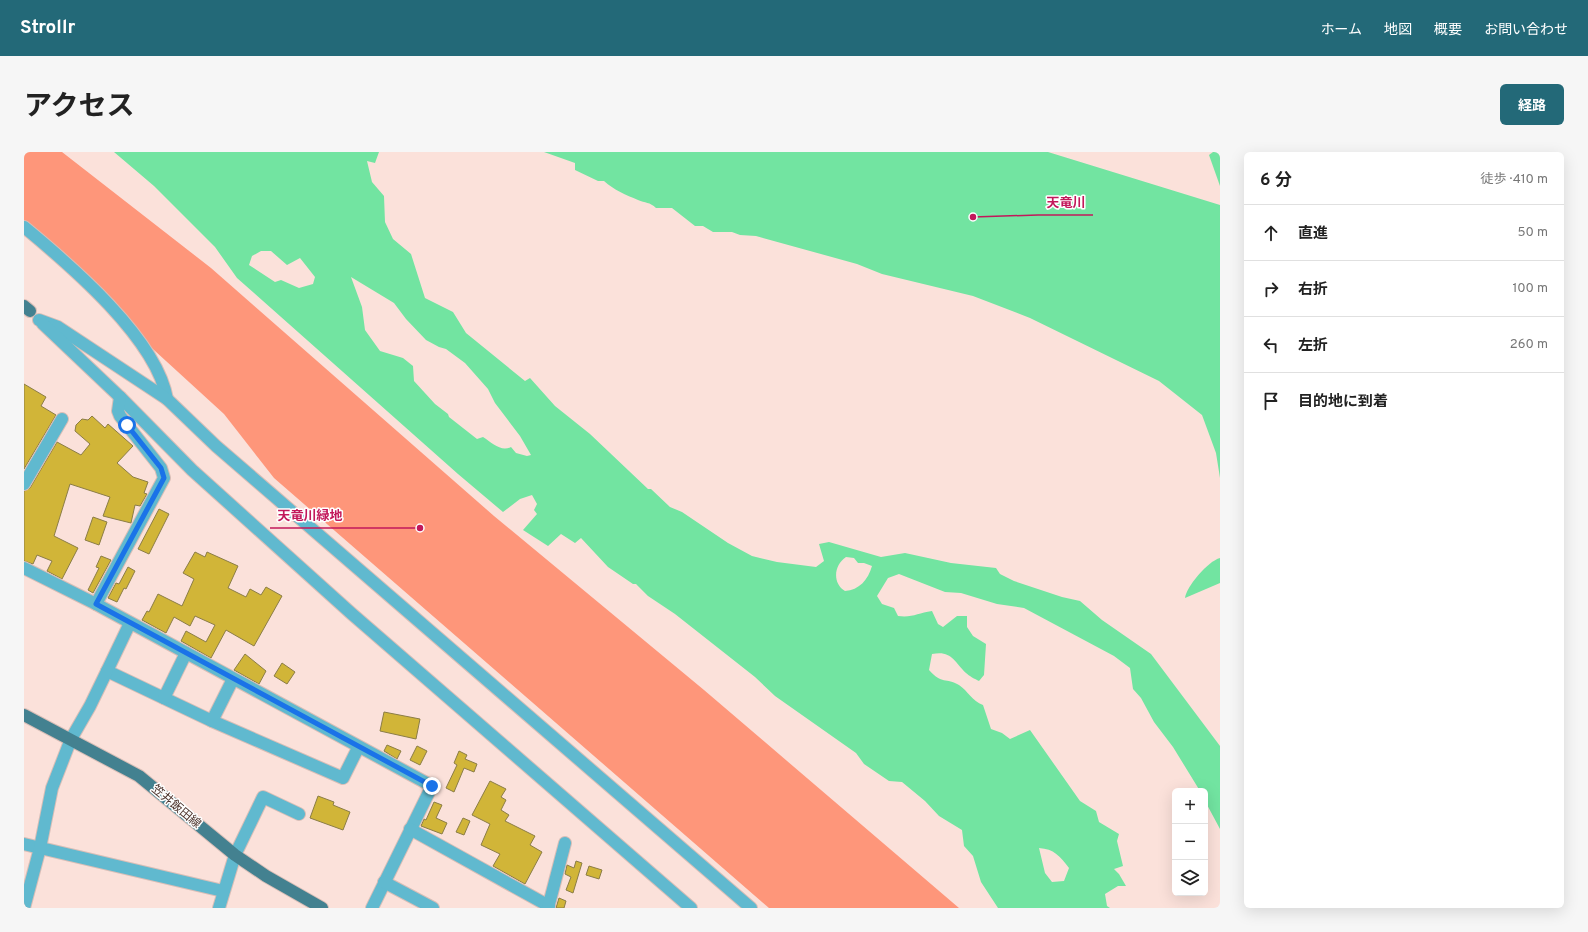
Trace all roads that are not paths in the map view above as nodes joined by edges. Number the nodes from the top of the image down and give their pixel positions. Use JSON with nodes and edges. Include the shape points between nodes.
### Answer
{"nodes":[{"id":1,"x":24,"y":227,"type":"edge"},
{"id":2,"x":26,"y":310,"type":"edge"},
{"id":3,"x":39,"y":320,"type":"junction"},
{"id":4,"x":120,"y":397,"type":"junction"},
{"id":5,"x":167,"y":399,"type":"junction"},
{"id":6,"x":62,"y":419,"type":"dead end"},
{"id":7,"x":24,"y":484,"type":"edge"},
{"id":8,"x":24,"y":568,"type":"edge"},
{"id":9,"x":96,"y":604,"type":"junction"},
{"id":10,"x":130,"y":623,"type":"junction"},
{"id":11,"x":186,"y":653,"type":"junction"},
{"id":12,"x":107,"y":671,"type":"junction"},
{"id":13,"x":233,"y":679,"type":"junction"},
{"id":14,"x":164,"y":698,"type":"junction"},
{"id":15,"x":24,"y":715,"type":"edge"},
{"id":16,"x":212,"y":721,"type":"junction"},
{"id":17,"x":71,"y":739,"type":"junction"},
{"id":18,"x":358,"y":748,"type":"junction"},
{"id":19,"x":299,"y":814,"type":"dead end"},
{"id":20,"x":410,"y":829,"type":"junction"},
{"id":21,"x":565,"y":843,"type":"dead end"},
{"id":22,"x":24,"y":844,"type":"edge"},
{"id":23,"x":40,"y":848,"type":"junction"},
{"id":24,"x":235,"y":855,"type":"junction"},
{"id":25,"x":384,"y":882,"type":"junction"},
{"id":26,"x":223,"y":891,"type":"junction"},
{"id":27,"x":548,"y":907,"type":"edge"},
{"id":28,"x":24,"y":908,"type":"edge"},
{"id":29,"x":219,"y":908,"type":"edge"},
{"id":30,"x":322,"y":908,"type":"edge"},
{"id":31,"x":372,"y":908,"type":"edge"},
{"id":32,"x":433,"y":908,"type":"edge"},
{"id":33,"x":691,"y":908,"type":"edge"},
{"id":34,"x":752,"y":908,"type":"edge"}],
"edges":[{"from":1,"to":5,"type":"street","via":[[89,284],[119,316],[146,351],[165,386]]},
{"from":2,"to":3,"type":"street"},
{"from":3,"to":4,"type":"street"},
{"from":3,"to":5,"type":"street","via":[[58,327]]},
{"from":4,"to":9,"type":"street","via":[[120,416],[161,468],[164,478]]},
{"from":4,"to":33,"type":"street","via":[[192,470],[352,614]]},
{"from":5,"to":34,"type":"street","via":[[216,446]]},
{"from":6,"to":7,"type":"street"},
{"from":8,"to":9,"type":"street"},
{"from":9,"to":10,"type":"street"},
{"from":10,"to":11,"type":"street"},
{"from":10,"to":12,"type":"street"},
{"from":11,"to":13,"type":"street"},
{"from":11,"to":14,"type":"street"},
{"from":12,"to":14,"type":"street"},
{"from":12,"to":17,"type":"street"},
{"from":13,"to":16,"type":"street"},
{"from":13,"to":18,"type":"street"},
{"from":14,"to":16,"type":"street"},
{"from":15,"to":17,"type":"main road","name":"笠井飯田線"},
{"from":16,"to":18,"type":"street","via":[[343,778]]},
{"from":17,"to":23,"type":"street","via":[[52,788]]},
{"from":17,"to":24,"type":"main road","name":"笠井飯田線","via":[[139,776]]},
{"from":18,"to":20,"type":"street","via":[[432,786]]},
{"from":19,"to":24,"type":"street","via":[[262,797]]},
{"from":20,"to":25,"type":"street"},
{"from":20,"to":27,"type":"street"},
{"from":21,"to":27,"type":"street"},
{"from":22,"to":23,"type":"street"},
{"from":23,"to":26,"type":"street"},
{"from":23,"to":28,"type":"street"},
{"from":24,"to":26,"type":"street"},
{"from":24,"to":30,"type":"main road","name":"笠井飯田線"},
{"from":25,"to":31,"type":"street"},
{"from":25,"to":32,"type":"street"},
{"from":26,"to":29,"type":"street"}]}
